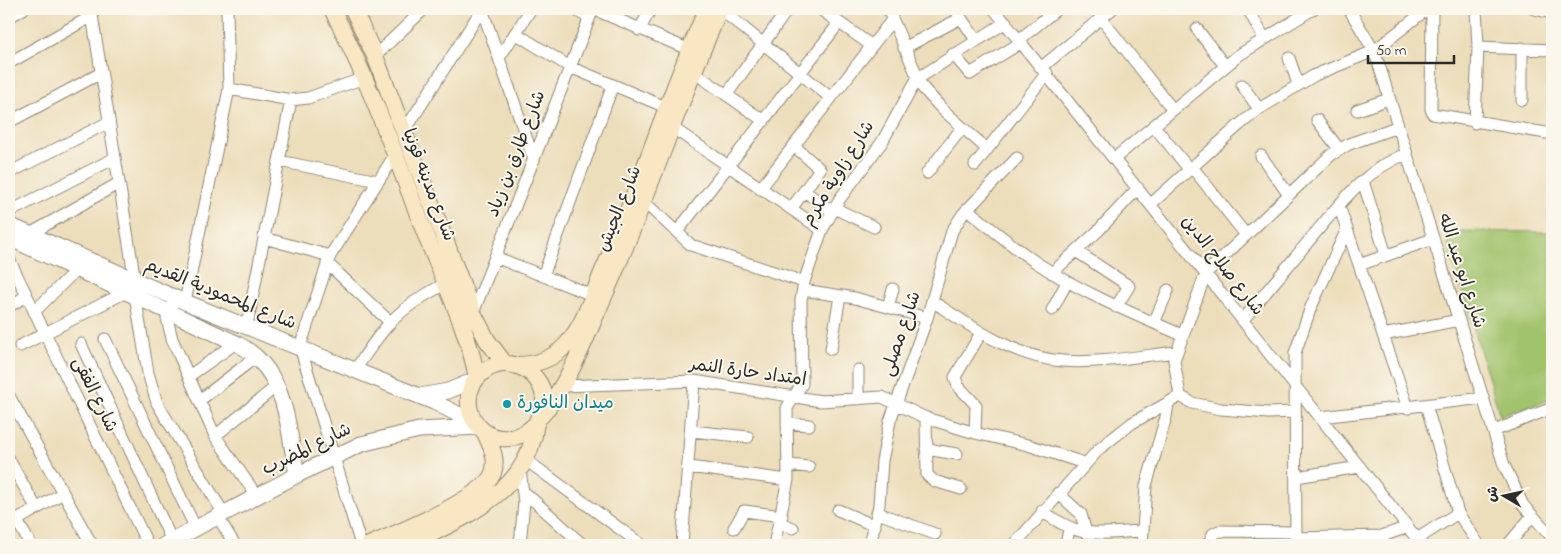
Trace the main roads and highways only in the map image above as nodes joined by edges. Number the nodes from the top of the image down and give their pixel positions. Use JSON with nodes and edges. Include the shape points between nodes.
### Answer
{"nodes":[{"id":1,"x":332,"y":9,"type":"edge"},
{"id":2,"x":353,"y":9,"type":"edge"},
{"id":3,"x":707,"y":9,"type":"edge"},
{"id":4,"x":720,"y":9,"type":"edge"},
{"id":5,"x":655,"y":159,"type":"junction"},
{"id":6,"x":510,"y":364,"type":"junction"},
{"id":7,"x":476,"y":379,"type":"junction"},
{"id":8,"x":538,"y":420,"type":"junction"},
{"id":9,"x":480,"y":427,"type":"junction"},
{"id":10,"x":432,"y":541,"type":"edge"},
{"id":11,"x":369,"y":545,"type":"edge"},
{"id":12,"x":407,"y":545,"type":"edge"}],
"edges":[{"from":1,"to":7,"type":"main road","name":"شارع مدينه قونيا","via":[[349,41],[395,155],[466,338]]},
{"from":2,"to":6,"type":"main road","name":"شارع مدينه قونيا","via":[[375,56],[473,313],[487,340]]},
{"from":3,"to":5,"type":"main road","name":"شارع الجيش","via":[[668,108]]},
{"from":4,"to":5,"type":"main road","name":"شارع الجيش","via":[[673,128]]},
{"from":5,"to":6,"type":"main road","name":"شارع الجيش","via":[[571,338],[556,354],[537,363]]},
{"from":5,"to":8,"type":"main road","name":"شارع الجيش","via":[[645,203],[563,386]]},
{"from":6,"to":7,"type":"main road","via":[[489,368]]},
{"from":6,"to":8,"type":"main road","via":[[532,374],[542,389],[543,407]]},
{"from":7,"to":9,"type":"main road","via":[[469,401]]},
{"from":8,"to":9,"type":"main road","via":[[518,437],[496,438]]},
{"from":8,"to":10,"type":"main road","name":"شارع الجيش","via":[[523,464],[500,492],[450,524]]},
{"from":9,"to":11,"type":"main road","via":[[494,454],[495,464],[481,489]]},
{"from":10,"to":12,"type":"main road","name":"شارع الجيش"}]}
